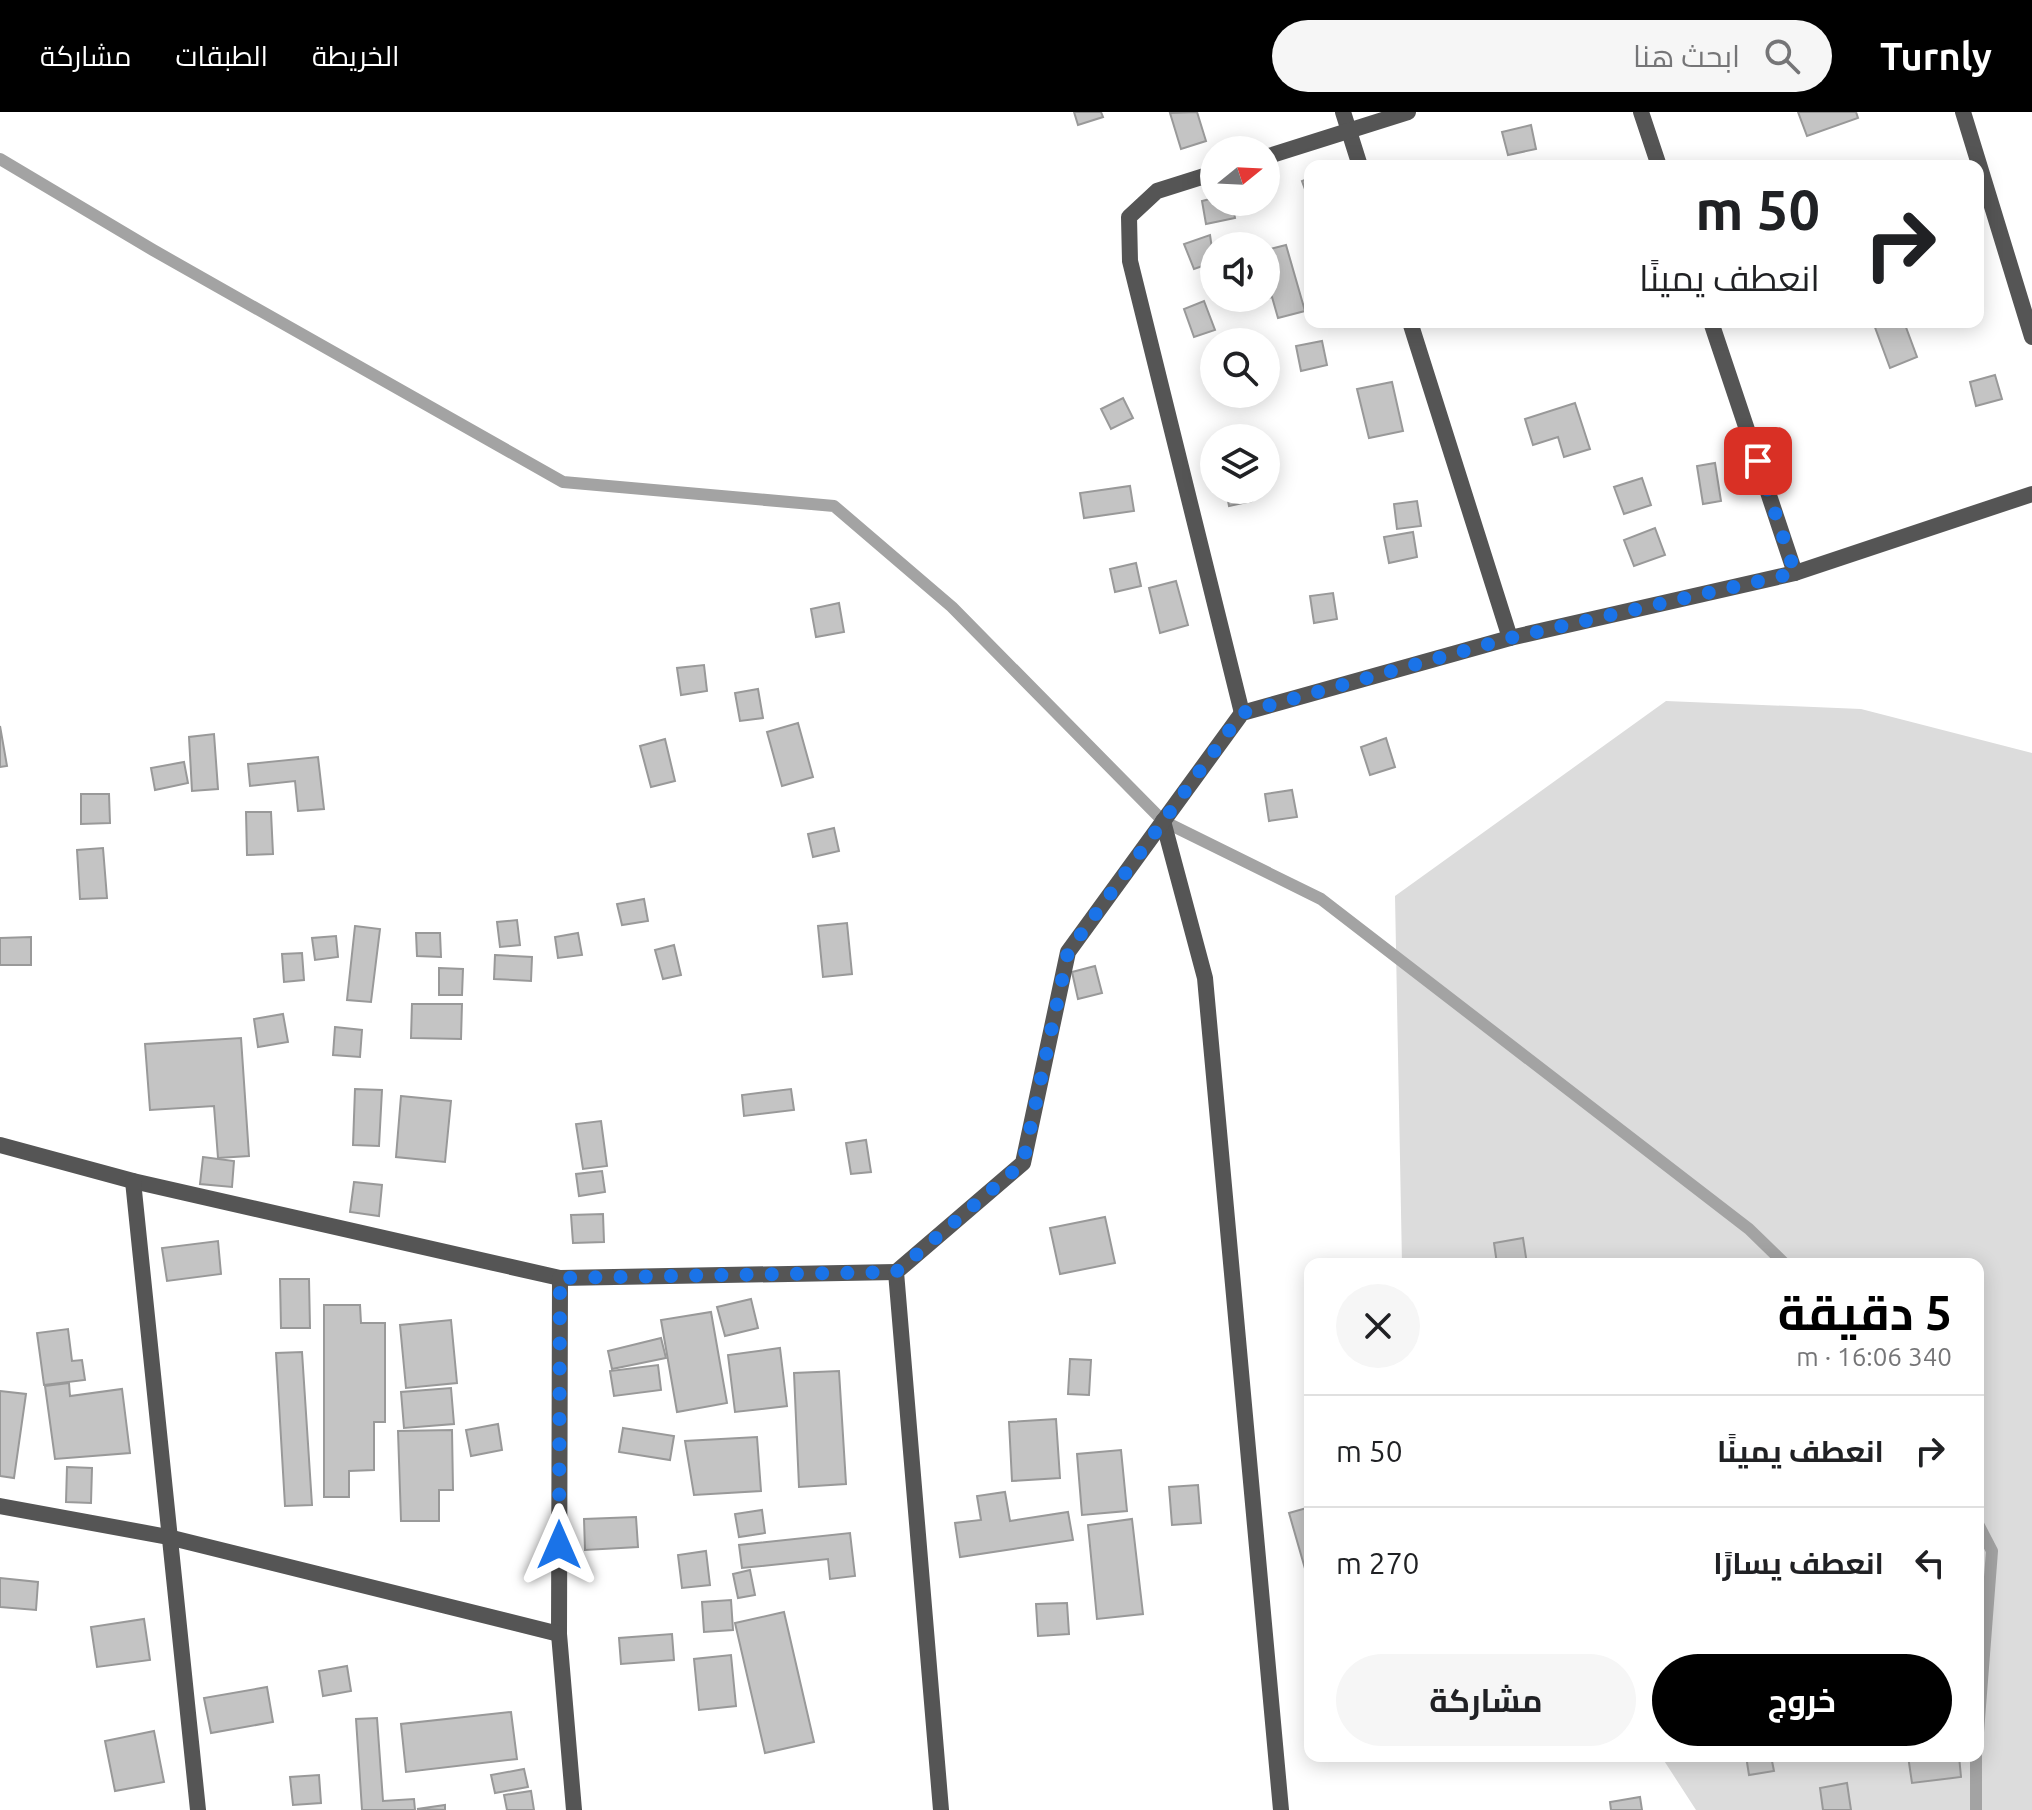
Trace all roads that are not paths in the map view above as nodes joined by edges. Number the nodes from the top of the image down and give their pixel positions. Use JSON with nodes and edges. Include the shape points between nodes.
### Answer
{"nodes":[{"id":1,"x":1343,"y":112,"type":"edge"},
{"id":2,"x":1408,"y":112,"type":"edge"},
{"id":3,"x":1641,"y":112,"type":"edge"},
{"id":4,"x":1963,"y":112,"type":"edge"},
{"id":5,"x":1349,"y":131,"type":"junction"},
{"id":6,"x":1280,"y":153,"type":"edge"},
{"id":7,"x":1358,"y":160,"type":"edge"},
{"id":8,"x":1657,"y":160,"type":"edge"},
{"id":9,"x":1978,"y":160,"type":"edge"},
{"id":10,"x":1200,"y":177,"type":"edge"},
{"id":11,"x":1984,"y":180,"type":"edge"},
{"id":12,"x":1412,"y":328,"type":"edge"},
{"id":13,"x":1713,"y":328,"type":"edge"},
{"id":14,"x":2032,"y":337,"type":"edge"},
{"id":15,"x":2032,"y":494,"type":"edge"},
{"id":16,"x":1795,"y":573,"type":"junction"},
{"id":17,"x":1510,"y":638,"type":"junction"},
{"id":18,"x":1242,"y":713,"type":"junction"},
{"id":19,"x":1163,"y":821,"type":"junction"},
{"id":20,"x":0,"y":1145,"type":"edge"},
{"id":21,"x":133,"y":1181,"type":"junction"},
{"id":22,"x":896,"y":1272,"type":"junction"},
{"id":23,"x":560,"y":1278,"type":"junction"},
{"id":24,"x":0,"y":1506,"type":"edge"},
{"id":25,"x":168,"y":1537,"type":"junction"},
{"id":26,"x":559,"y":1634,"type":"junction"},
{"id":27,"x":198,"y":1810,"type":"edge"},
{"id":28,"x":574,"y":1810,"type":"edge"},
{"id":29,"x":941,"y":1810,"type":"edge"},
{"id":30,"x":1281,"y":1810,"type":"edge"}],
"edges":[{"from":1,"to":5,"type":"street"},
{"from":2,"to":5,"type":"street"},
{"from":3,"to":8,"type":"street"},
{"from":4,"to":9,"type":"street"},
{"from":5,"to":6,"type":"street"},
{"from":5,"to":7,"type":"street"},
{"from":10,"to":18,"type":"street","via":[[1157,191],[1129,217],[1130,261]]},
{"from":11,"to":14,"type":"street"},
{"from":12,"to":17,"type":"street"},
{"from":13,"to":16,"type":"street"},
{"from":15,"to":16,"type":"street"},
{"from":16,"to":17,"type":"street"},
{"from":17,"to":18,"type":"street"},
{"from":18,"to":19,"type":"street"},
{"from":19,"to":22,"type":"street","via":[[1068,952],[1023,1163]]},
{"from":19,"to":30,"type":"street","via":[[1205,978]]},
{"from":20,"to":21,"type":"street"},
{"from":21,"to":23,"type":"street"},
{"from":21,"to":25,"type":"street"},
{"from":22,"to":23,"type":"street"},
{"from":22,"to":29,"type":"street"},
{"from":23,"to":26,"type":"street"},
{"from":24,"to":25,"type":"street"},
{"from":25,"to":26,"type":"street"},
{"from":25,"to":27,"type":"street"},
{"from":26,"to":28,"type":"street"}]}
